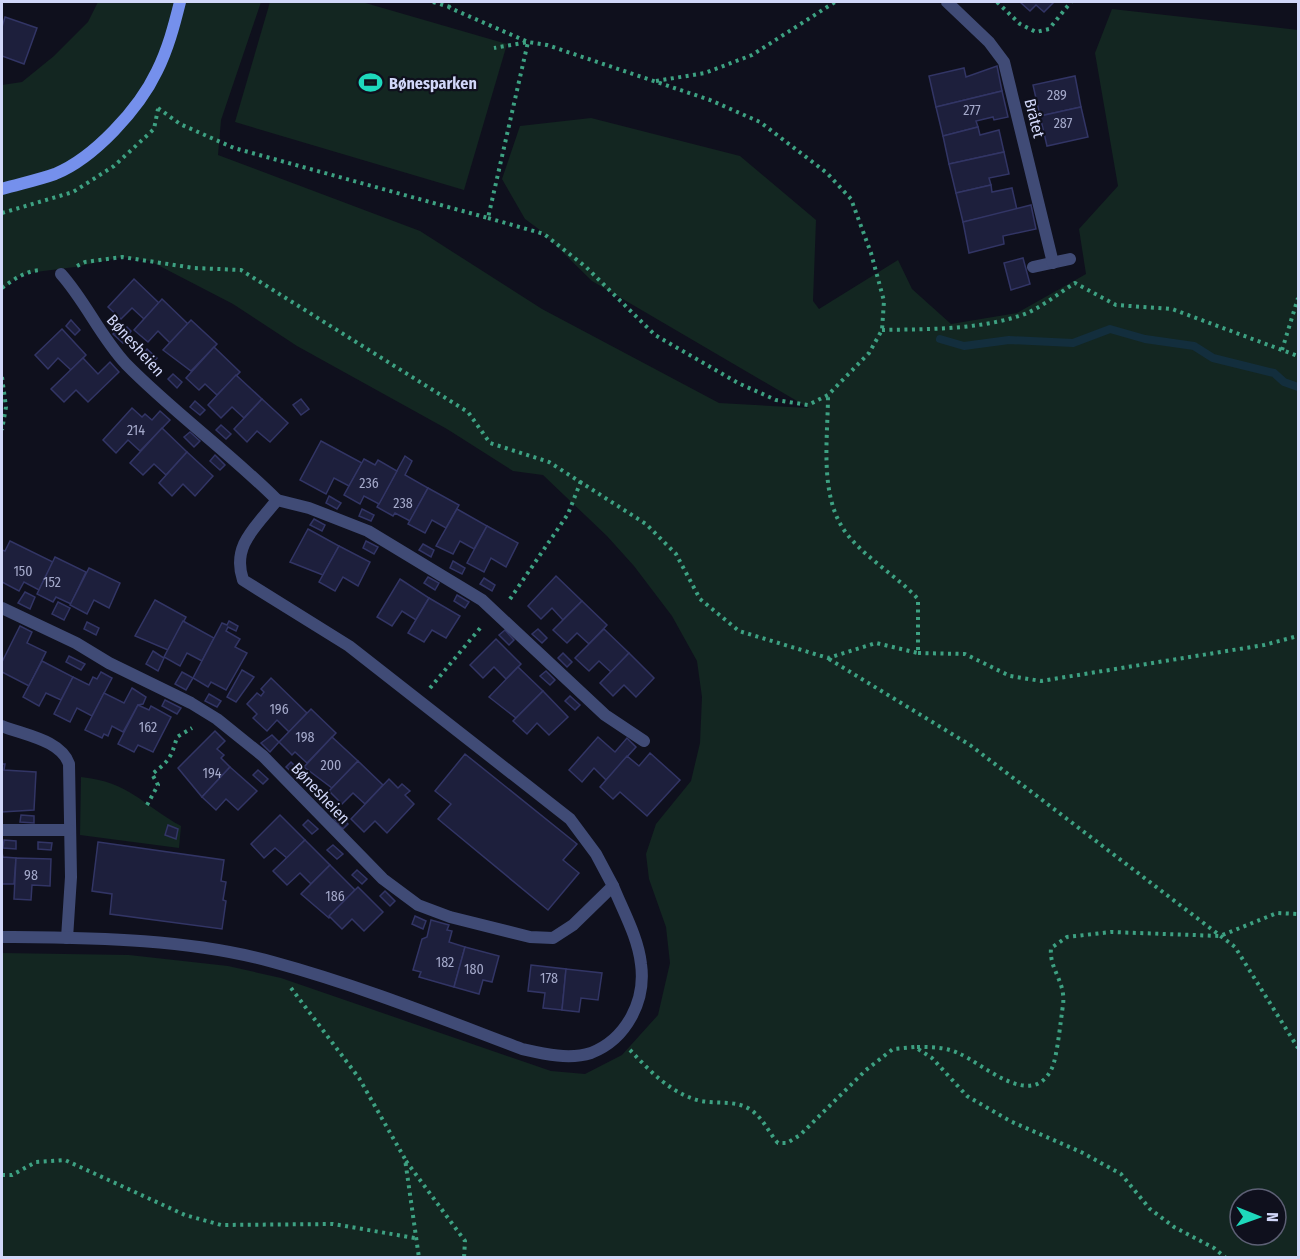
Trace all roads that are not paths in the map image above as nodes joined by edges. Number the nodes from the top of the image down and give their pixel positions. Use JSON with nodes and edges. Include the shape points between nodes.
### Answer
{"nodes":[{"id":1,"x":180,"y":2,"type":"edge"},
{"id":2,"x":947,"y":2,"type":"edge"},
{"id":3,"x":2,"y":189,"type":"edge"},
{"id":4,"x":1070,"y":259,"type":"dead end"},
{"id":5,"x":1053,"y":263,"type":"junction"},
{"id":6,"x":1033,"y":267,"type":"dead end"},
{"id":7,"x":61,"y":274,"type":"road end"},
{"id":8,"x":277,"y":500,"type":"junction"},
{"id":9,"x":2,"y":608,"type":"edge"},
{"id":10,"x":2,"y":726,"type":"edge"},
{"id":11,"x":644,"y":741,"type":"dead end"},
{"id":12,"x":2,"y":830,"type":"edge"},
{"id":13,"x":69,"y":830,"type":"junction"},
{"id":14,"x":613,"y":886,"type":"junction"},
{"id":15,"x":2,"y":937,"type":"edge"},
{"id":16,"x":68,"y":938,"type":"junction"}],
"edges":[{"from":1,"to":3,"type":"main road","via":[[171,40],[156,73],[142,96],[98,146],[55,173]]},
{"from":2,"to":5,"type":"street","name":"Bråtet","via":[[1004,62]]},
{"from":4,"to":5,"type":"street"},
{"from":5,"to":6,"type":"street"},
{"from":7,"to":8,"type":"street","name":"Bønesheien","via":[[126,364]]},
{"from":8,"to":11,"type":"street","via":[[368,531],[436,570],[496,610],[605,716]]},
{"from":8,"to":14,"type":"street","via":[[239,554],[243,580],[349,646],[570,819]]},
{"from":9,"to":14,"type":"street","name":"Bønesheien","via":[[218,719],[263,756],[383,879],[418,905],[530,937],[553,938],[568,929]]},
{"from":10,"to":13,"type":"street","via":[[57,747],[66,755],[70,779]]},
{"from":12,"to":13,"type":"street"},
{"from":13,"to":16,"type":"street"},
{"from":14,"to":16,"type":"street","via":[[636,940],[641,998],[617,1036],[590,1053],[548,1055],[273,962],[176,945]]},
{"from":15,"to":16,"type":"street"}]}
